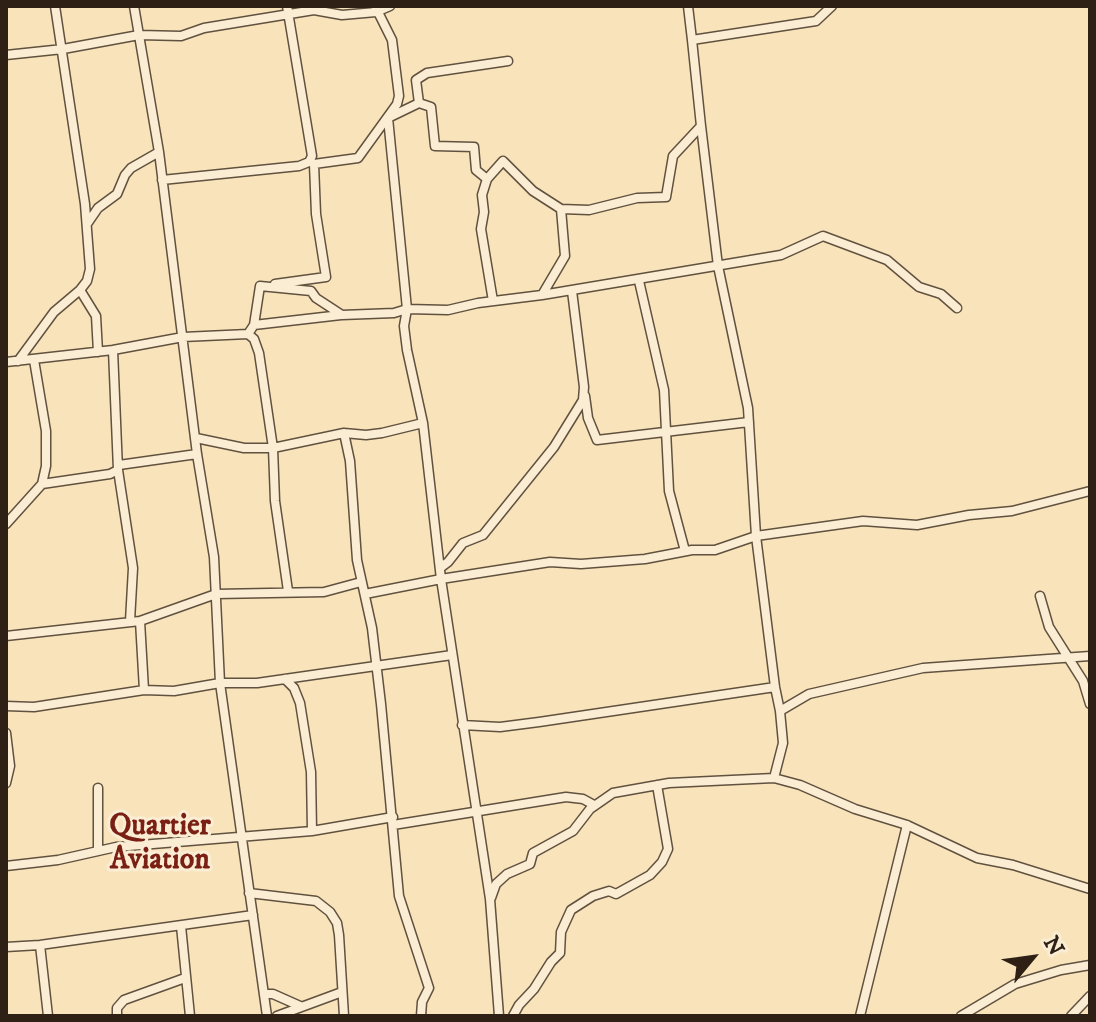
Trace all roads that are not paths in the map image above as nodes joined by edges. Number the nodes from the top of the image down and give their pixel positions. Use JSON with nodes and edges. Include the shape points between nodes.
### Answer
{"nodes":[{"id":1,"x":55,"y":6,"type":"edge"},
{"id":2,"x":134,"y":6,"type":"edge"},
{"id":3,"x":390,"y":6,"type":"edge"},
{"id":4,"x":688,"y":6,"type":"edge"},
{"id":5,"x":832,"y":6,"type":"edge"},
{"id":6,"x":375,"y":9,"type":"edge"},
{"id":7,"x":288,"y":10,"type":"edge"},
{"id":8,"x":139,"y":35,"type":"junction"},
{"id":9,"x":692,"y":40,"type":"junction"},
{"id":10,"x":63,"y":49,"type":"junction"},
{"id":11,"x":6,"y":55,"type":"edge"},
{"id":12,"x":508,"y":61,"type":"dead end"},
{"id":13,"x":419,"y":103,"type":"junction"},
{"id":14,"x":388,"y":118,"type":"junction"},
{"id":15,"x":701,"y":126,"type":"junction"},
{"id":16,"x":159,"y":152,"type":"junction"},
{"id":17,"x":487,"y":179,"type":"junction"},
{"id":18,"x":162,"y":180,"type":"junction"},
{"id":19,"x":561,"y":209,"type":"junction"},
{"id":20,"x":87,"y":225,"type":"junction"},
{"id":21,"x":718,"y":266,"type":"junction"},
{"id":22,"x":639,"y":281,"type":"junction"},
{"id":23,"x":260,"y":286,"type":"junction"},
{"id":24,"x":80,"y":290,"type":"junction"},
{"id":25,"x":572,"y":291,"type":"junction"},
{"id":26,"x":542,"y":295,"type":"junction"},
{"id":27,"x":493,"y":301,"type":"junction"},
{"id":28,"x":957,"y":308,"type":"dead end"},
{"id":29,"x":407,"y":309,"type":"junction"},
{"id":30,"x":342,"y":315,"type":"junction"},
{"id":31,"x":254,"y":325,"type":"junction"},
{"id":32,"x":248,"y":334,"type":"junction"},
{"id":33,"x":183,"y":337,"type":"junction"},
{"id":34,"x":113,"y":350,"type":"junction"},
{"id":35,"x":98,"y":352,"type":"junction"},
{"id":36,"x":34,"y":360,"type":"junction"},
{"id":37,"x":18,"y":361,"type":"junction"},
{"id":38,"x":6,"y":362,"type":"edge"},
{"id":39,"x":584,"y":387,"type":"junction"},
{"id":40,"x":749,"y":422,"type":"junction"},
{"id":41,"x":423,"y":423,"type":"junction"},
{"id":42,"x":667,"y":430,"type":"junction"},
{"id":43,"x":344,"y":433,"type":"junction"},
{"id":44,"x":196,"y":438,"type":"junction"},
{"id":45,"x":273,"y":448,"type":"junction"},
{"id":46,"x":197,"y":454,"type":"junction"},
{"id":47,"x":119,"y":468,"type":"junction"},
{"id":48,"x":42,"y":484,"type":"junction"},
{"id":49,"x":1090,"y":491,"type":"edge"},
{"id":50,"x":6,"y":524,"type":"edge"},
{"id":51,"x":756,"y":536,"type":"junction"},
{"id":52,"x":685,"y":551,"type":"junction"},
{"id":53,"x":440,"y":568,"type":"junction"},
{"id":54,"x":441,"y":579,"type":"junction"},
{"id":55,"x":361,"y":582,"type":"junction"},
{"id":56,"x":288,"y":591,"type":"junction"},
{"id":57,"x":216,"y":594,"type":"junction"},
{"id":58,"x":365,"y":594,"type":"junction"},
{"id":59,"x":1040,"y":596,"type":"dead end"},
{"id":60,"x":135,"y":621,"type":"junction"},
{"id":61,"x":6,"y":636,"type":"edge"},
{"id":62,"x":452,"y":655,"type":"junction"},
{"id":63,"x":1090,"y":656,"type":"edge"},
{"id":64,"x":1069,"y":659,"type":"junction"},
{"id":65,"x":376,"y":665,"type":"junction"},
{"id":66,"x":285,"y":679,"type":"junction"},
{"id":67,"x":220,"y":683,"type":"junction"},
{"id":68,"x":775,"y":687,"type":"junction"},
{"id":69,"x":144,"y":690,"type":"junction"},
{"id":70,"x":1090,"y":704,"type":"edge"},
{"id":71,"x":6,"y":706,"type":"edge"},
{"id":72,"x":780,"y":711,"type":"junction"},
{"id":73,"x":462,"y":725,"type":"junction"},
{"id":74,"x":6,"y":733,"type":"edge"},
{"id":75,"x":774,"y":778,"type":"junction"},
{"id":76,"x":6,"y":783,"type":"edge"},
{"id":77,"x":657,"y":785,"type":"junction"},
{"id":78,"x":98,"y":788,"type":"dead end"},
{"id":79,"x":594,"y":805,"type":"junction"},
{"id":80,"x":477,"y":811,"type":"junction"},
{"id":81,"x":393,"y":821,"type":"junction"},
{"id":82,"x":907,"y":825,"type":"junction"},
{"id":83,"x":312,"y":831,"type":"junction"},
{"id":84,"x":242,"y":839,"type":"junction"},
{"id":85,"x":98,"y":851,"type":"junction"},
{"id":86,"x":6,"y":866,"type":"edge"},
{"id":87,"x":1090,"y":889,"type":"edge"},
{"id":88,"x":249,"y":893,"type":"junction"},
{"id":89,"x":490,"y":899,"type":"junction"},
{"id":90,"x":253,"y":915,"type":"junction"},
{"id":91,"x":181,"y":926,"type":"junction"},
{"id":92,"x":40,"y":945,"type":"junction"},
{"id":93,"x":6,"y":947,"type":"edge"},
{"id":94,"x":1090,"y":965,"type":"edge"},
{"id":95,"x":185,"y":978,"type":"junction"},
{"id":96,"x":342,"y":992,"type":"junction"},
{"id":97,"x":265,"y":994,"type":"junction"},
{"id":98,"x":1090,"y":996,"type":"edge"},
{"id":99,"x":300,"y":1006,"type":"junction"},
{"id":100,"x":48,"y":1016,"type":"edge"},
{"id":101,"x":117,"y":1016,"type":"edge"},
{"id":102,"x":190,"y":1016,"type":"edge"},
{"id":103,"x":267,"y":1016,"type":"edge"},
{"id":104,"x":277,"y":1016,"type":"edge"},
{"id":105,"x":344,"y":1016,"type":"edge"},
{"id":106,"x":421,"y":1016,"type":"edge"},
{"id":107,"x":499,"y":1016,"type":"edge"},
{"id":108,"x":513,"y":1016,"type":"edge"},
{"id":109,"x":860,"y":1016,"type":"edge"},
{"id":110,"x":961,"y":1016,"type":"edge"},
{"id":111,"x":1071,"y":1016,"type":"edge"}],
"edges":[{"from":1,"to":10,"type":"street"},
{"from":2,"to":8,"type":"street"},
{"from":3,"to":6,"type":"street"},
{"from":4,"to":9,"type":"street"},
{"from":5,"to":9,"type":"street","via":[[816,21]]},
{"from":6,"to":7,"type":"street","via":[[342,15]]},
{"from":6,"to":14,"type":"street","via":[[392,40],[399,96]]},
{"from":7,"to":8,"type":"street","via":[[181,36]]},
{"from":7,"to":18,"type":"street","via":[[309,162]]},
{"from":8,"to":10,"type":"street"},
{"from":8,"to":16,"type":"street"},
{"from":9,"to":15,"type":"street"},
{"from":10,"to":11,"type":"street"},
{"from":10,"to":20,"type":"street"},
{"from":12,"to":13,"type":"street","via":[[427,73],[416,80]]},
{"from":13,"to":14,"type":"street"},
{"from":13,"to":17,"type":"street","via":[[431,107],[435,146],[474,147],[476,170]]},
{"from":14,"to":23,"type":"street","via":[[358,158],[314,164],[326,277]]},
{"from":14,"to":29,"type":"street"},
{"from":15,"to":19,"type":"street","via":[[673,156],[666,197],[589,210]]},
{"from":15,"to":21,"type":"street"},
{"from":16,"to":18,"type":"street"},
{"from":16,"to":20,"type":"street","via":[[131,168],[117,194]]},
{"from":17,"to":19,"type":"street","via":[[503,161]]},
{"from":17,"to":27,"type":"street","via":[[481,229]]},
{"from":18,"to":33,"type":"street"},
{"from":19,"to":26,"type":"street","via":[[565,256]]},
{"from":20,"to":24,"type":"street","via":[[90,269]]},
{"from":21,"to":22,"type":"street"},
{"from":21,"to":28,"type":"street","via":[[781,255],[823,236],[887,260],[919,287],[941,294]]},
{"from":21,"to":40,"type":"street"},
{"from":22,"to":25,"type":"street"},
{"from":22,"to":42,"type":"street","via":[[664,390]]},
{"from":23,"to":30,"type":"street","via":[[311,291]]},
{"from":23,"to":31,"type":"street"},
{"from":24,"to":35,"type":"street","via":[[96,316]]},
{"from":24,"to":37,"type":"street","via":[[54,312]]},
{"from":25,"to":26,"type":"street"},
{"from":25,"to":39,"type":"street"},
{"from":26,"to":27,"type":"street"},
{"from":27,"to":29,"type":"street","via":[[448,310]]},
{"from":29,"to":30,"type":"street"},
{"from":29,"to":41,"type":"street","via":[[407,350]]},
{"from":30,"to":31,"type":"street"},
{"from":31,"to":32,"type":"street"},
{"from":32,"to":33,"type":"street"},
{"from":32,"to":45,"type":"street","via":[[259,353]]},
{"from":33,"to":34,"type":"street"},
{"from":33,"to":44,"type":"street"},
{"from":34,"to":35,"type":"street"},
{"from":34,"to":47,"type":"street"},
{"from":35,"to":36,"type":"street"},
{"from":36,"to":37,"type":"street"},
{"from":36,"to":48,"type":"street","via":[[47,438]]},
{"from":37,"to":38,"type":"street"},
{"from":39,"to":42,"type":"street","via":[[597,440]]},
{"from":39,"to":53,"type":"street","via":[[583,400],[554,447],[483,535],[463,543]]},
{"from":40,"to":42,"type":"street"},
{"from":40,"to":51,"type":"street"},
{"from":41,"to":43,"type":"street","via":[[382,433]]},
{"from":41,"to":53,"type":"street"},
{"from":42,"to":52,"type":"street","via":[[669,491]]},
{"from":43,"to":45,"type":"street"},
{"from":43,"to":55,"type":"street"},
{"from":44,"to":45,"type":"street"},
{"from":44,"to":46,"type":"street"},
{"from":45,"to":56,"type":"street"},
{"from":46,"to":47,"type":"street"},
{"from":46,"to":57,"type":"street"},
{"from":47,"to":48,"type":"street","via":[[110,474]]},
{"from":47,"to":60,"type":"street"},
{"from":48,"to":50,"type":"street"},
{"from":49,"to":51,"type":"street","via":[[1012,511],[917,525],[863,521]]},
{"from":51,"to":52,"type":"street","via":[[715,550]]},
{"from":51,"to":68,"type":"street"},
{"from":52,"to":54,"type":"street","via":[[629,561],[550,562]]},
{"from":53,"to":54,"type":"street"},
{"from":54,"to":58,"type":"street"},
{"from":54,"to":62,"type":"street"},
{"from":55,"to":56,"type":"street","via":[[324,592]]},
{"from":55,"to":58,"type":"street"},
{"from":56,"to":57,"type":"street"},
{"from":57,"to":60,"type":"street"},
{"from":57,"to":67,"type":"street"},
{"from":58,"to":65,"type":"street"},
{"from":59,"to":64,"type":"street","via":[[1049,627]]},
{"from":60,"to":61,"type":"street"},
{"from":60,"to":69,"type":"street"},
{"from":62,"to":65,"type":"street"},
{"from":62,"to":73,"type":"street"},
{"from":63,"to":64,"type":"street"},
{"from":64,"to":70,"type":"street"},
{"from":64,"to":72,"type":"street","via":[[923,668],[809,694]]},
{"from":65,"to":66,"type":"street"},
{"from":65,"to":81,"type":"street"},
{"from":66,"to":67,"type":"street"},
{"from":66,"to":83,"type":"street","via":[[300,703],[311,772]]},
{"from":67,"to":69,"type":"street"},
{"from":67,"to":84,"type":"street"},
{"from":68,"to":72,"type":"street"},
{"from":68,"to":73,"type":"street","via":[[500,727]]},
{"from":69,"to":71,"type":"street","via":[[34,707]]},
{"from":72,"to":75,"type":"street","via":[[783,743]]},
{"from":73,"to":80,"type":"street"},
{"from":74,"to":76,"type":"street"},
{"from":75,"to":77,"type":"street"},
{"from":75,"to":82,"type":"street"},
{"from":77,"to":79,"type":"street","via":[[613,793]]},
{"from":77,"to":108,"type":"street","via":[[668,849],[662,862],[616,894],[593,896],[571,910],[561,932],[560,953]]},
{"from":78,"to":85,"type":"street"},
{"from":79,"to":80,"type":"street","via":[[566,797]]},
{"from":79,"to":89,"type":"street","via":[[573,831],[533,853],[530,864],[507,874]]},
{"from":80,"to":81,"type":"street"},
{"from":80,"to":89,"type":"street"},
{"from":81,"to":83,"type":"street"},
{"from":81,"to":106,"type":"street","via":[[399,896],[429,988]]},
{"from":82,"to":87,"type":"street","via":[[977,858]]},
{"from":82,"to":109,"type":"street"},
{"from":83,"to":84,"type":"street"},
{"from":84,"to":85,"type":"street"},
{"from":84,"to":88,"type":"street"},
{"from":85,"to":86,"type":"street"},
{"from":88,"to":90,"type":"street"},
{"from":88,"to":96,"type":"street","via":[[316,901],[330,912],[339,935]]},
{"from":89,"to":107,"type":"street"},
{"from":90,"to":91,"type":"street"},
{"from":90,"to":97,"type":"street"},
{"from":91,"to":92,"type":"street"},
{"from":91,"to":95,"type":"street"},
{"from":92,"to":93,"type":"street"},
{"from":92,"to":100,"type":"street"},
{"from":94,"to":110,"type":"street","via":[[1015,984]]},
{"from":95,"to":101,"type":"street","via":[[124,1000]]},
{"from":95,"to":102,"type":"street"},
{"from":96,"to":99,"type":"street"},
{"from":96,"to":105,"type":"street"},
{"from":97,"to":99,"type":"street"},
{"from":97,"to":103,"type":"street"},
{"from":98,"to":111,"type":"street"},
{"from":99,"to":104,"type":"street"}]}
